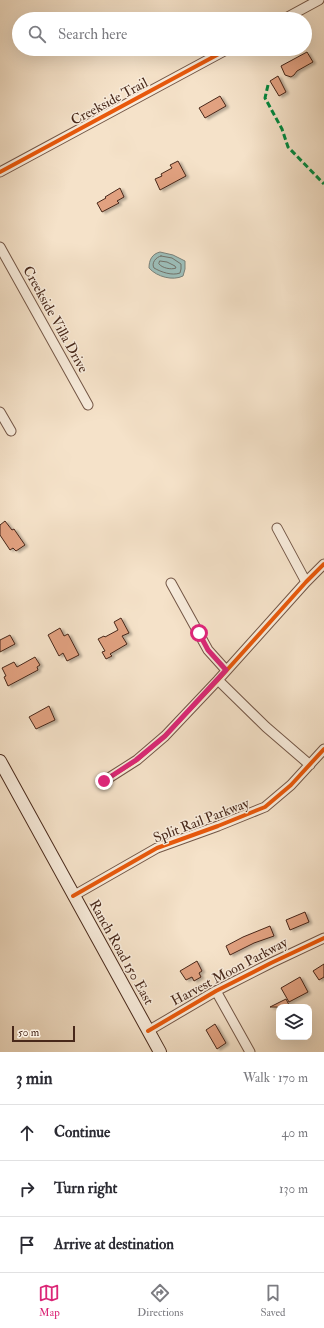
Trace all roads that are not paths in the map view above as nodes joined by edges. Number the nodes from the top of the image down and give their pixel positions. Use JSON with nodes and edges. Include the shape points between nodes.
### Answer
{"nodes":[{"id":1,"x":319,"y":0,"type":"edge"},
{"id":2,"x":297,"y":12,"type":"edge"},
{"id":3,"x":215,"y":56,"type":"edge"},
{"id":4,"x":0,"y":172,"type":"edge"},
{"id":5,"x":0,"y":247,"type":"edge"},
{"id":6,"x":88,"y":404,"type":"dead end"},
{"id":7,"x":0,"y":412,"type":"edge"},
{"id":8,"x":11,"y":431,"type":"dead end"},
{"id":9,"x":277,"y":528,"type":"dead end"},
{"id":10,"x":324,"y":564,"type":"edge"},
{"id":11,"x":306,"y":582,"type":"junction"},
{"id":12,"x":171,"y":584,"type":"dead end"},
{"id":13,"x":226,"y":670,"type":"junction"},
{"id":14,"x":218,"y":680,"type":"junction"},
{"id":15,"x":324,"y":749,"type":"edge"},
{"id":16,"x":0,"y":762,"type":"edge"},
{"id":17,"x":310,"y":765,"type":"junction"},
{"id":18,"x":104,"y":781,"type":"dead end"},
{"id":19,"x":73,"y":896,"type":"junction"},
{"id":20,"x":324,"y":938,"type":"edge"},
{"id":21,"x":216,"y":991,"type":"junction"},
{"id":22,"x":148,"y":1030,"type":"junction"},
{"id":23,"x":160,"y":1052,"type":"edge"},
{"id":24,"x":250,"y":1052,"type":"edge"}],
"edges":[{"from":1,"to":2,"type":"street"},
{"from":3,"to":4,"type":"street","name":"Creekside Trail"},
{"from":5,"to":6,"type":"street","name":"Creekside Villa Drive"},
{"from":7,"to":8,"type":"street"},
{"from":9,"to":11,"type":"street"},
{"from":10,"to":11,"type":"street"},
{"from":11,"to":13,"type":"street"},
{"from":12,"to":13,"type":"street","via":[[208,650]]},
{"from":13,"to":14,"type":"street"},
{"from":14,"to":17,"type":"street"},
{"from":14,"to":18,"type":"street","via":[[150,750]]},
{"from":15,"to":17,"type":"street","name":"Split Rail Parkway"},
{"from":16,"to":19,"type":"main road","name":"Ranch Road 150 East"},
{"from":17,"to":19,"type":"street","name":"Split Rail Parkway","via":[[291,786],[265,806],[157,848]]},
{"from":19,"to":22,"type":"main road","name":"Ranch Road 150 East"},
{"from":20,"to":21,"type":"street","name":"Harvest Moon Parkway"},
{"from":21,"to":22,"type":"street","name":"Harvest Moon Parkway"},
{"from":21,"to":24,"type":"street"},
{"from":22,"to":23,"type":"main road","name":"Ranch Road 150 East"}]}
